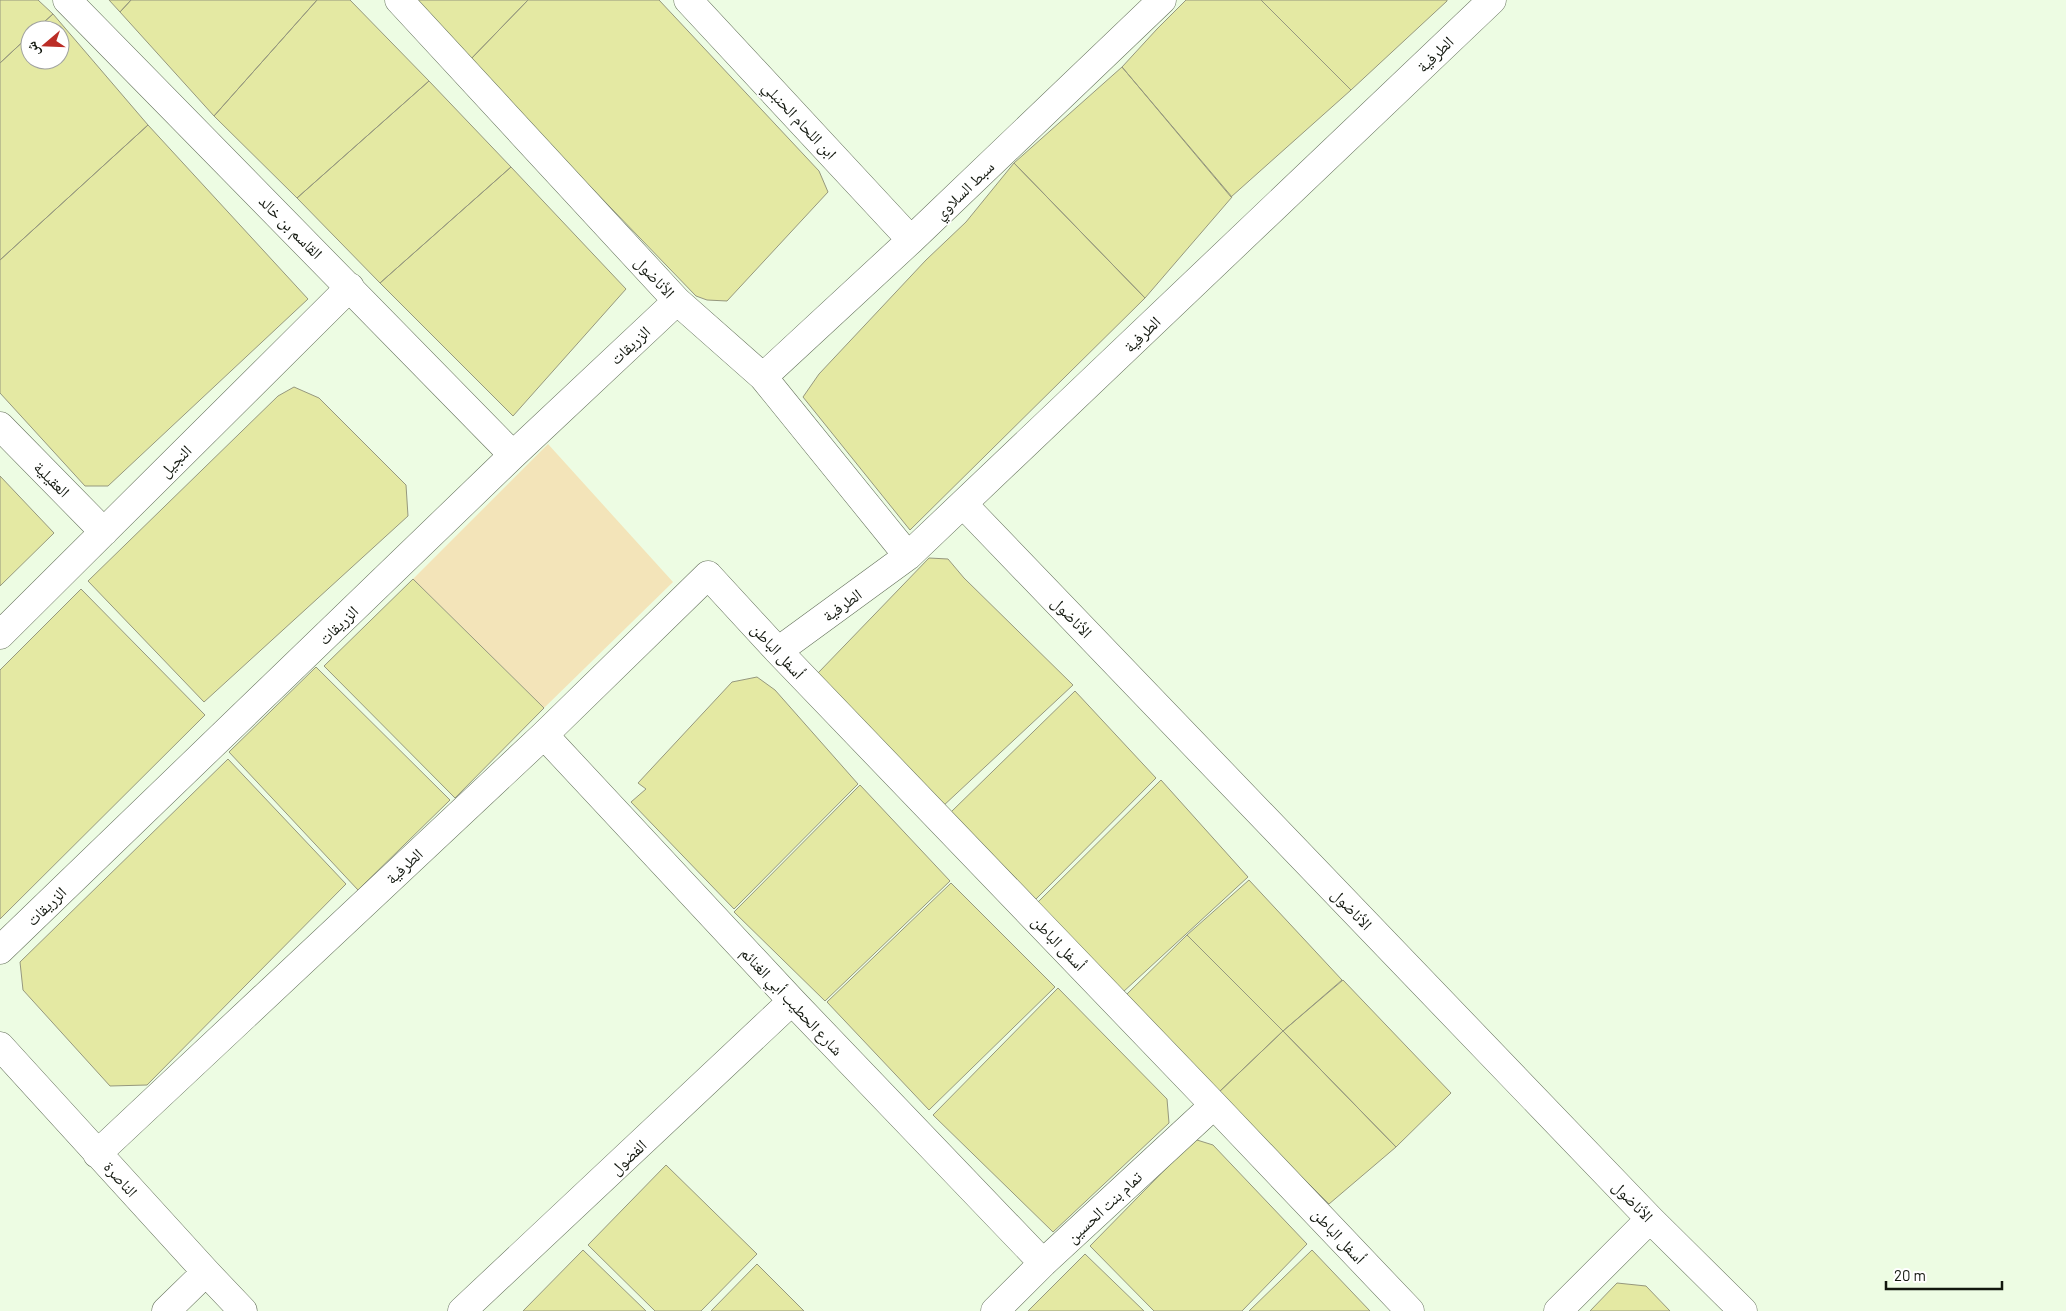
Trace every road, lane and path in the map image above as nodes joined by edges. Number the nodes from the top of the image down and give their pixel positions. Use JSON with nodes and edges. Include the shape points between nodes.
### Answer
{"nodes":[{"id":1,"x":67,"y":0,"type":"edge"},
{"id":2,"x":398,"y":0,"type":"edge"},
{"id":3,"x":688,"y":0,"type":"edge"},
{"id":4,"x":1162,"y":0,"type":"edge"},
{"id":5,"x":1492,"y":0,"type":"edge"},
{"id":6,"x":911,"y":240,"type":"junction"},
{"id":7,"x":350,"y":287,"type":"junction"},
{"id":8,"x":677,"y":301,"type":"junction"},
{"id":9,"x":763,"y":377,"type":"junction"},
{"id":10,"x":0,"y":426,"type":"edge"},
{"id":11,"x":513,"y":455,"type":"junction"},
{"id":12,"x":964,"y":504,"type":"junction"},
{"id":13,"x":104,"y":532,"type":"junction"},
{"id":14,"x":908,"y":556,"type":"junction"},
{"id":15,"x":708,"y":575,"type":"joint"},
{"id":16,"x":0,"y":635,"type":"edge"},
{"id":17,"x":778,"y":651,"type":"junction"},
{"id":18,"x":544,"y":735,"type":"junction"},
{"id":19,"x":0,"y":950,"type":"edge"},
{"id":20,"x":792,"y":1001,"type":"junction"},
{"id":21,"x":0,"y":1046,"type":"edge"},
{"id":22,"x":1214,"y":1105,"type":"junction"},
{"id":23,"x":97,"y":1154,"type":"junction"},
{"id":24,"x":1650,"y":1219,"type":"junction"},
{"id":25,"x":1043,"y":1262,"type":"junction"},
{"id":26,"x":206,"y":1272,"type":"junction"},
{"id":27,"x":166,"y":1311,"type":"edge"},
{"id":28,"x":243,"y":1311,"type":"edge"},
{"id":29,"x":462,"y":1311,"type":"edge"},
{"id":30,"x":995,"y":1311,"type":"edge"},
{"id":31,"x":1410,"y":1311,"type":"edge"},
{"id":32,"x":1558,"y":1311,"type":"edge"},
{"id":33,"x":1744,"y":1311,"type":"edge"}],
"edges":[{"from":1,"to":7,"type":"street","name":"القاسم بن خالد"},
{"from":2,"to":8,"type":"street","name":"الأناضول"},
{"from":3,"to":6,"type":"street","name":"ابن اللحام الحنبلي"},
{"from":4,"to":6,"type":"street","name":"سبط السلاوي"},
{"from":5,"to":12,"type":"street","name":"الطرفية"},
{"from":6,"to":9,"type":"street","name":"سبط السلاوي"},
{"from":7,"to":11,"type":"street","name":"القاسم بن خالد"},
{"from":7,"to":13,"type":"street","name":"النجيل"},
{"from":8,"to":9,"type":"street","name":"الأناضول"},
{"from":8,"to":11,"type":"street","name":"الزريقات"},
{"from":9,"to":14,"type":"street","name":"الأناضول"},
{"from":10,"to":13,"type":"street","name":"العقيلية"},
{"from":11,"to":19,"type":"street","name":"الزريقات"},
{"from":12,"to":14,"type":"street","name":"الطرفية"},
{"from":12,"to":24,"type":"street","name":"الأناضول"},
{"from":13,"to":16,"type":"street","name":"النجيل"},
{"from":14,"to":17,"type":"street","name":"الطرفية"},
{"from":15,"to":17,"type":"street","name":"أسفل الباطن"},
{"from":15,"to":18,"type":"street","name":"الطرفية"},
{"from":17,"to":22,"type":"street","name":"أسفل الباطن"},
{"from":18,"to":20,"type":"street","name":"شارع الحطيب أبي الغنائم"},
{"from":18,"to":23,"type":"street","name":"الطرفية"},
{"from":20,"to":25,"type":"street","name":"شارع الحطيب أبي الغنائم"},
{"from":20,"to":29,"type":"street","name":"الفضول"},
{"from":21,"to":23,"type":"street","name":"الناصرة"},
{"from":22,"to":25,"type":"street","name":"تمام بنت الحسين"},
{"from":22,"to":31,"type":"street","name":"أسفل الباطن"},
{"from":23,"to":26,"type":"street","name":"الناصرة"},
{"from":24,"to":32,"type":"street"},
{"from":24,"to":33,"type":"street","name":"الأناضول"},
{"from":25,"to":30,"type":"street","name":"تمام بنت الحسين"},
{"from":26,"to":27,"type":"street"},
{"from":26,"to":28,"type":"street","name":"الناصرة"}]}
